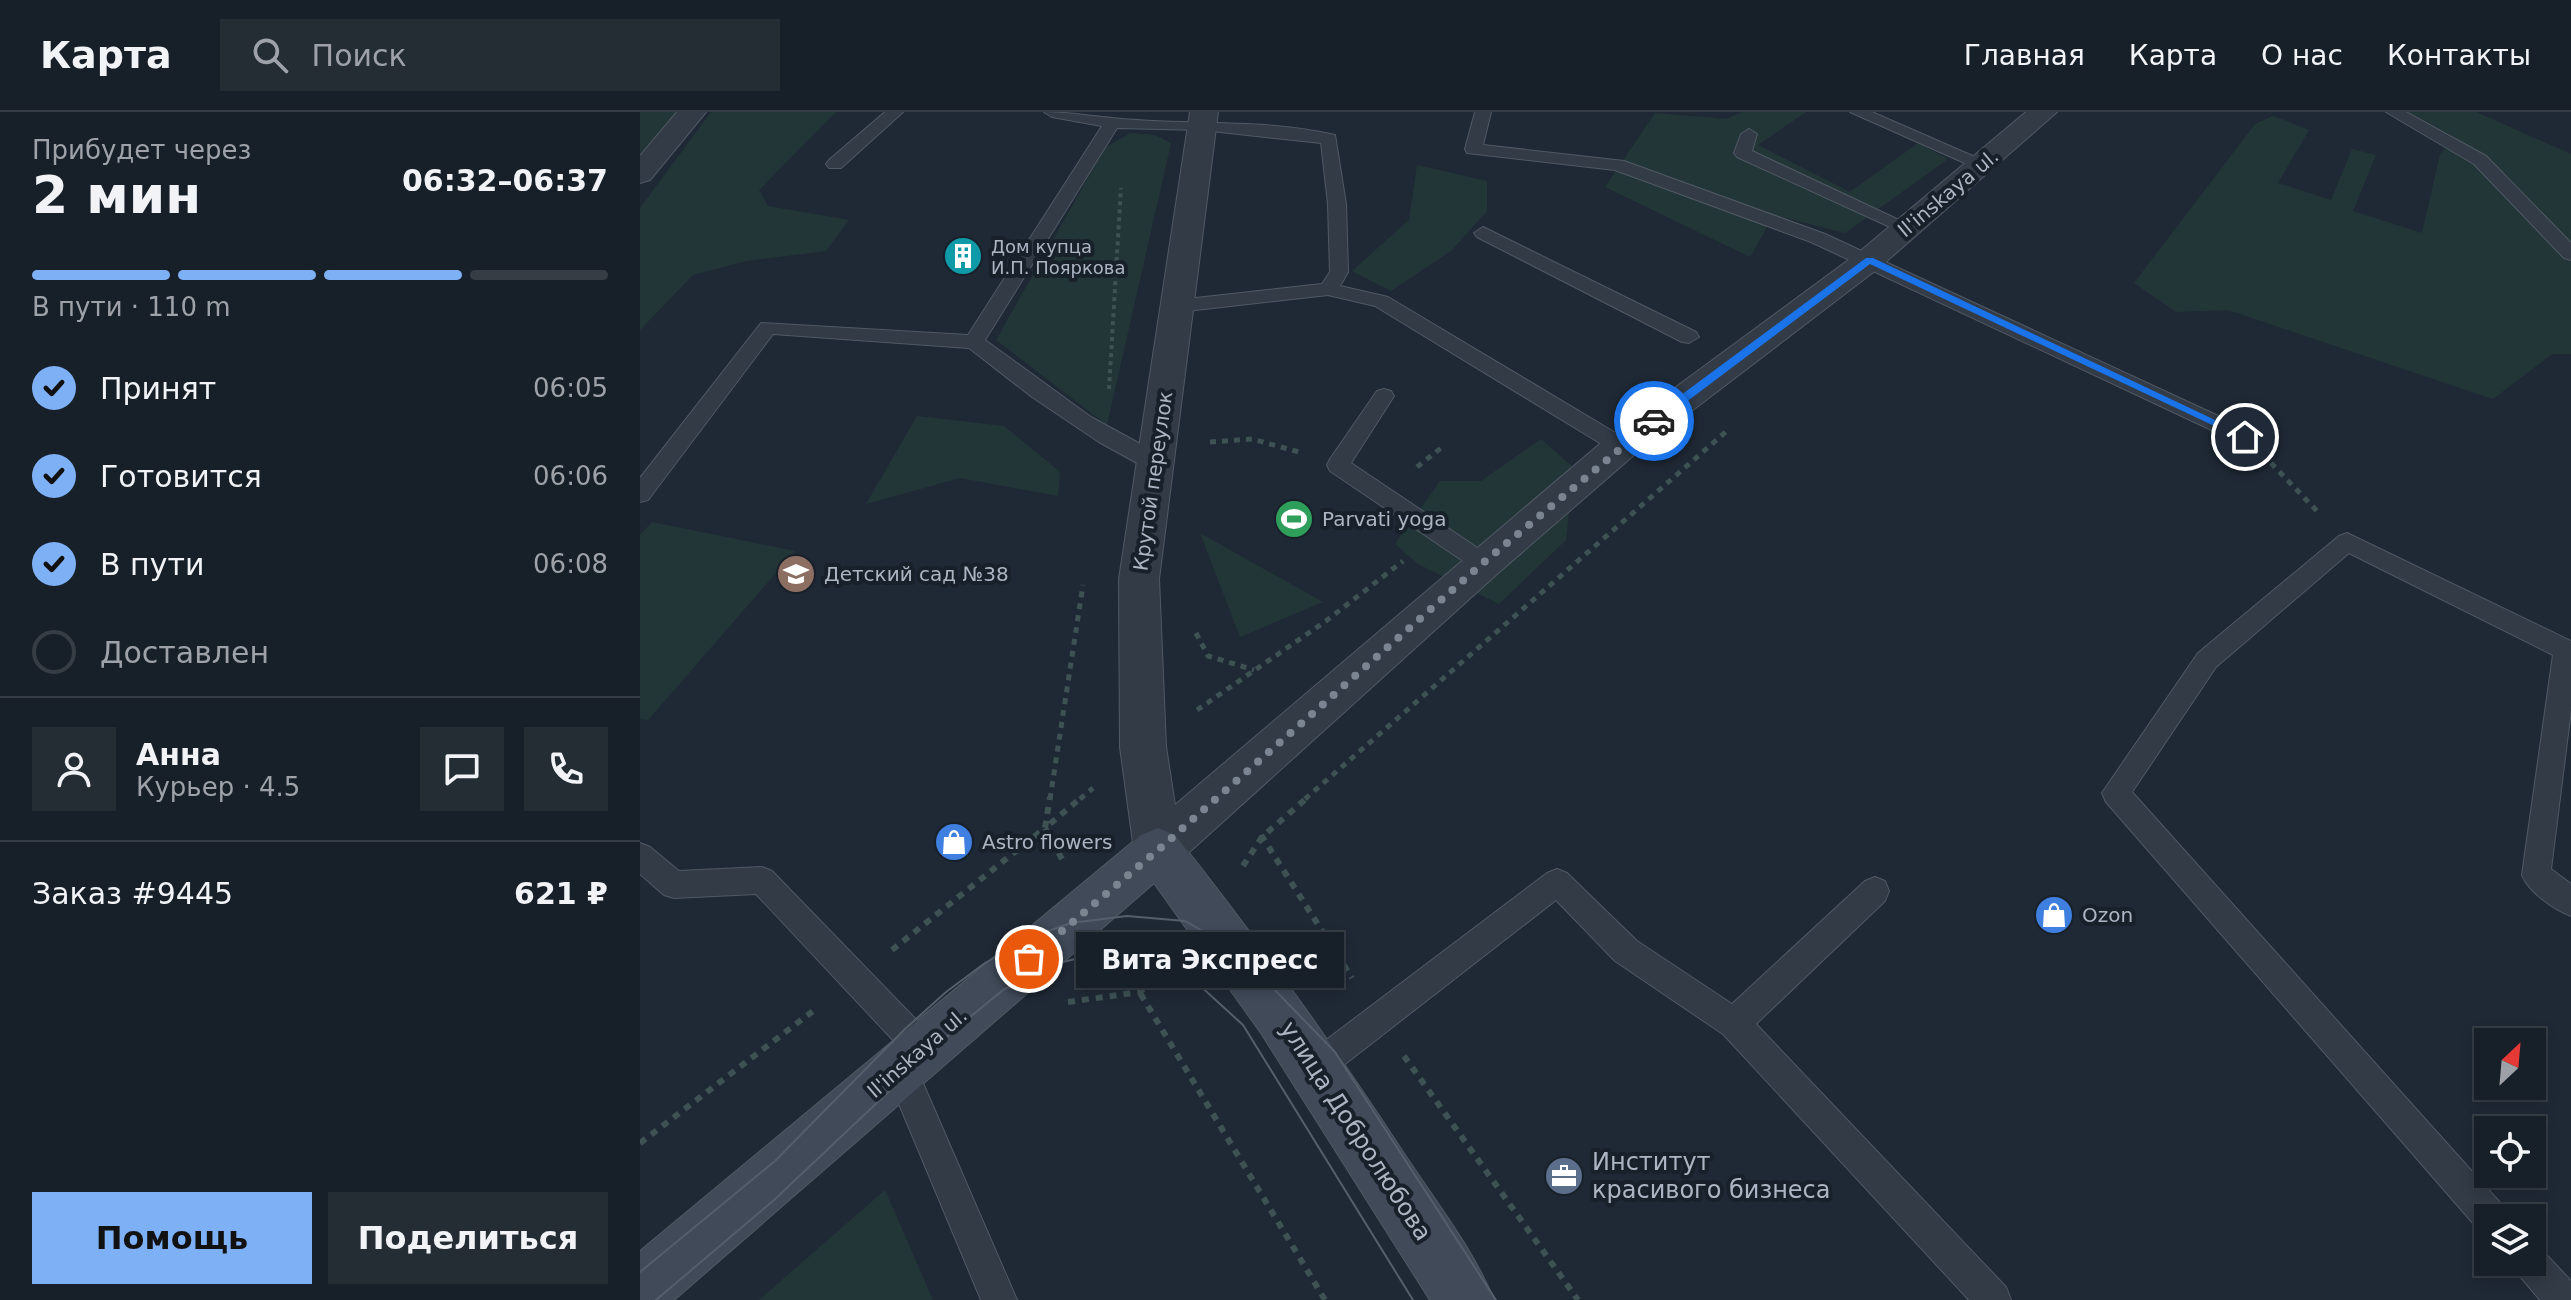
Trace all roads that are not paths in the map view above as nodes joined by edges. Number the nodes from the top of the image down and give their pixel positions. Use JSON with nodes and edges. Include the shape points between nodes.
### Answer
{"nodes":[{"id":1,"x":692,"y":112,"type":"edge"},
{"id":2,"x":895,"y":112,"type":"edge"},
{"id":3,"x":1052,"y":112,"type":"edge"},
{"id":4,"x":1483,"y":112,"type":"edge"},
{"id":5,"x":1858,"y":112,"type":"edge"},
{"id":6,"x":2043,"y":112,"type":"edge"},
{"id":7,"x":2394,"y":112,"type":"edge"},
{"id":8,"x":1203,"y":118,"type":"edge"},
{"id":9,"x":1118,"y":123,"type":"junction"},
{"id":10,"x":1749,"y":134,"type":"dead end"},
{"id":11,"x":835,"y":164,"type":"dead end"},
{"id":12,"x":1982,"y":164,"type":"junction"},
{"id":13,"x":640,"y":174,"type":"edge"},
{"id":14,"x":1907,"y":228,"type":"junction"},
{"id":15,"x":1483,"y":233,"type":"dead end"},
{"id":16,"x":2571,"y":254,"type":"edge"},
{"id":17,"x":1869,"y":260,"type":"junction"},
{"id":18,"x":1328,"y":289,"type":"junction"},
{"id":19,"x":1178,"y":306,"type":"junction"},
{"id":20,"x":1689,"y":337,"type":"dead end"},
{"id":21,"x":974,"y":342,"type":"junction"},
{"id":22,"x":1384,"y":396,"type":"dead end"},
{"id":23,"x":2245,"y":437,"type":"road end"},
{"id":24,"x":1621,"y":446,"type":"junction"},
{"id":25,"x":1156,"y":463,"type":"junction"},
{"id":26,"x":640,"y":494,"type":"edge"},
{"id":27,"x":1483,"y":563,"type":"junction"},
{"id":28,"x":1158,"y":850,"type":"junction"},
{"id":29,"x":640,"y":856,"type":"edge"},
{"id":30,"x":1875,"y":891,"type":"dead end"},
{"id":31,"x":2571,"y":902,"type":"edge"},
{"id":32,"x":1734,"y":1023,"type":"junction"},
{"id":33,"x":911,"y":1058,"type":"junction"},
{"id":34,"x":1316,"y":1067,"type":"junction"},
{"id":35,"x":2479,"y":1204,"type":"edge"},
{"id":36,"x":2543,"y":1276,"type":"edge"},
{"id":37,"x":640,"y":1290,"type":"edge"},
{"id":38,"x":999,"y":1300,"type":"edge"},
{"id":39,"x":1464,"y":1300,"type":"edge"},
{"id":40,"x":1993,"y":1300,"type":"edge"},
{"id":41,"x":2564,"y":1300,"type":"edge"}],
"edges":[{"from":1,"to":13,"type":"street"},
{"from":2,"to":11,"type":"lane"},
{"from":3,"to":9,"type":"lane"},
{"from":4,"to":17,"type":"lane","via":[[1473,149],[1618,165]]},
{"from":5,"to":12,"type":"lane"},
{"from":6,"to":12,"type":"street","name":"Il'inskaya ul."},
{"from":7,"to":16,"type":"lane","via":[[2480,160]]},
{"from":8,"to":9,"type":"lane"},
{"from":8,"to":18,"type":"lane","via":[[1329,139],[1339,272]]},
{"from":8,"to":19,"type":"street","name":"Крутой переулок"},
{"from":9,"to":21,"type":"lane"},
{"from":10,"to":14,"type":"lane","via":[[1743,153]]},
{"from":12,"to":14,"type":"street","name":"Il'inskaya ul."},
{"from":14,"to":17,"type":"street","name":"Il'inskaya ul."},
{"from":15,"to":20,"type":"lane"},
{"from":17,"to":23,"type":"lane"},
{"from":17,"to":24,"type":"street","name":"Il'inskaya ul."},
{"from":18,"to":19,"type":"lane"},
{"from":18,"to":24,"type":"lane","via":[[1381,301]]},
{"from":19,"to":25,"type":"street","name":"Крутой переулок"},
{"from":21,"to":25,"type":"lane","via":[[1055,407]]},
{"from":21,"to":26,"type":"lane","via":[[768,327]]},
{"from":22,"to":27,"type":"lane","via":[[1338,465]]},
{"from":24,"to":27,"type":"street","name":"Il'inskaya ul."},
{"from":25,"to":28,"type":"street","name":"Крутой переулок","via":[[1139,579],[1143,747]]},
{"from":27,"to":28,"type":"street","name":"Il'inskaya ul."},
{"from":28,"to":33,"type":"street","name":"Il'inskaya ul."},
{"from":28,"to":34,"type":"street","name":"улица Добролюбова","via":[[1236,950]]},
{"from":29,"to":33,"type":"lane","via":[[674,885],[762,880],[857,978]]},
{"from":30,"to":32,"type":"lane"},
{"from":31,"to":35,"type":"lane","via":[[2536,875],[2566,650],[2347,542],[2207,660],[2116,793]]},
{"from":32,"to":34,"type":"lane","via":[[1626,951],[1557,882]]},
{"from":32,"to":40,"type":"lane"},
{"from":33,"to":37,"type":"street","name":"Il'inskaya ul."},
{"from":33,"to":38,"type":"lane"},
{"from":34,"to":39,"type":"street","name":"улица Добролюбова"},
{"from":36,"to":41,"type":"lane"}]}
